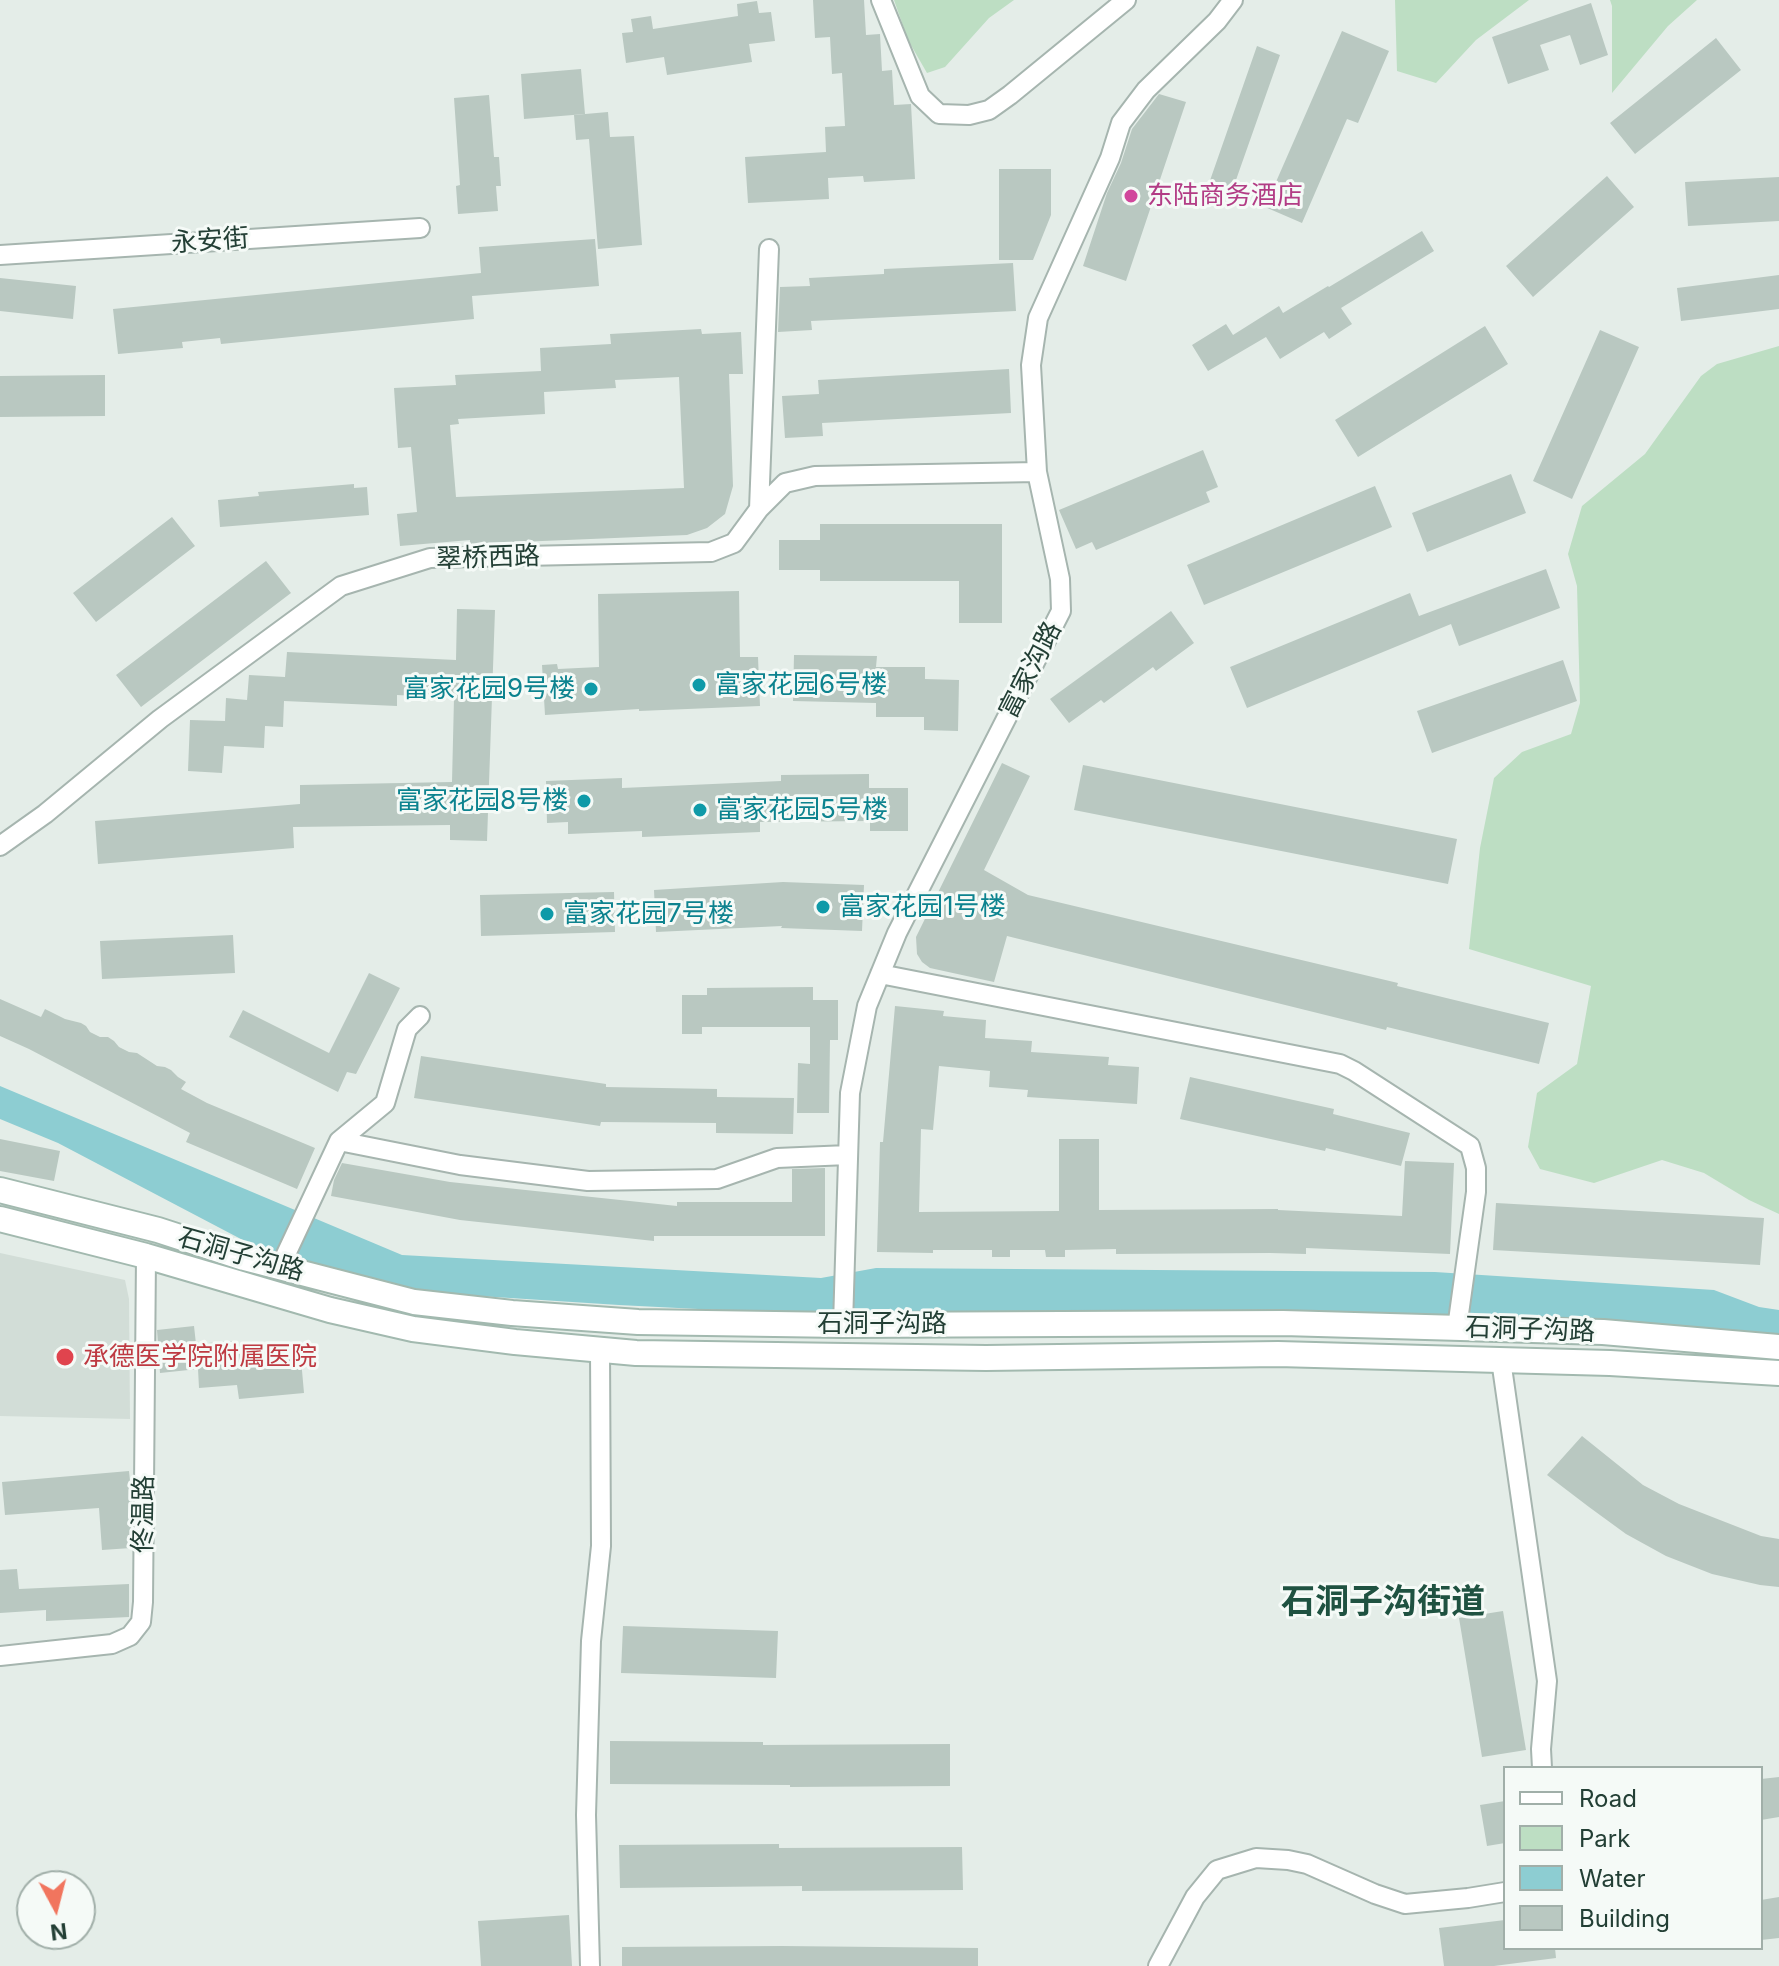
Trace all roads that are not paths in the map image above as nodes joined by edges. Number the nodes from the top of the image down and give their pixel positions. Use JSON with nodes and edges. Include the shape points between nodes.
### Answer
{"nodes":[{"id":1,"x":881,"y":0,"type":"edge"},
{"id":2,"x":1126,"y":0,"type":"edge"},
{"id":3,"x":1233,"y":0,"type":"edge"},
{"id":4,"x":420,"y":228,"type":"dead end"},
{"id":5,"x":769,"y":249,"type":"dead end"},
{"id":6,"x":0,"y":255,"type":"edge"},
{"id":7,"x":1037,"y":472,"type":"junction"},
{"id":8,"x":759,"y":509,"type":"junction"},
{"id":9,"x":0,"y":846,"type":"edge"},
{"id":10,"x":880,"y":974,"type":"junction"},
{"id":11,"x":420,"y":1016,"type":"dead end"},
{"id":12,"x":339,"y":1141,"type":"junction"},
{"id":13,"x":848,"y":1155,"type":"junction"},
{"id":14,"x":0,"y":1190,"type":"edge"},
{"id":15,"x":0,"y":1219,"type":"edge"},
{"id":16,"x":146,"y":1256,"type":"junction"},
{"id":17,"x":282,"y":1262,"type":"junction"},
{"id":18,"x":844,"y":1320,"type":"junction"},
{"id":19,"x":1457,"y":1325,"type":"junction"},
{"id":20,"x":1779,"y":1347,"type":"edge"},
{"id":21,"x":600,"y":1350,"type":"junction"},
{"id":22,"x":1501,"y":1360,"type":"junction"},
{"id":23,"x":1779,"y":1373,"type":"edge"},
{"id":24,"x":0,"y":1656,"type":"edge"},
{"id":25,"x":1542,"y":1766,"type":"edge"},
{"id":26,"x":1503,"y":1892,"type":"edge"},
{"id":27,"x":590,"y":1966,"type":"edge"},
{"id":28,"x":1158,"y":1966,"type":"edge"}],
"edges":[{"from":1,"to":2,"type":"street","via":[[920,96],[939,114],[969,115],[989,110],[1010,95]]},
{"from":3,"to":7,"type":"street","name":"富家沟路","via":[[1121,123],[1038,318],[1031,365]]},
{"from":4,"to":6,"type":"street","name":"永安街"},
{"from":5,"to":8,"type":"street"},
{"from":7,"to":8,"type":"street","name":"翠桥西路","via":[[815,476],[785,483]]},
{"from":7,"to":10,"type":"street","name":"富家沟路","via":[[1060,579],[1061,611]]},
{"from":8,"to":9,"type":"street","name":"翠桥西路","via":[[734,543],[711,552],[430,558],[341,586]]},
{"from":10,"to":13,"type":"street","name":"富家沟路","via":[[867,1006],[850,1093]]},
{"from":10,"to":19,"type":"street","via":[[1340,1064],[1470,1146],[1476,1192]]},
{"from":11,"to":12,"type":"street","via":[[407,1029],[385,1103]]},
{"from":12,"to":13,"type":"street","via":[[460,1165],[588,1181],[717,1179],[777,1158]]},
{"from":12,"to":17,"type":"street"},
{"from":13,"to":18,"type":"street","name":"富家沟路"},
{"from":14,"to":17,"type":"main road","name":"石洞子沟路","via":[[244,1258]]},
{"from":15,"to":16,"type":"main road","name":"石洞子沟路"},
{"from":16,"to":21,"type":"main road","name":"石洞子沟路","via":[[413,1329]]},
{"from":16,"to":24,"type":"street","name":"佟温路","via":[[141,1622],[130,1636],[112,1644]]},
{"from":17,"to":18,"type":"main road","name":"石洞子沟路","via":[[414,1302],[512,1313],[638,1322]]},
{"from":18,"to":19,"type":"main road","name":"石洞子沟路"},
{"from":19,"to":20,"type":"main road","name":"石洞子沟路"},
{"from":21,"to":22,"type":"main road","name":"石洞子沟路"},
{"from":21,"to":27,"type":"street","via":[[601,1546],[591,1641],[586,1815]]},
{"from":22,"to":23,"type":"main road","name":"石洞子沟路"},
{"from":22,"to":25,"type":"street","via":[[1547,1681]]},
{"from":26,"to":28,"type":"street","via":[[1405,1904],[1307,1864],[1256,1858],[1217,1870],[1195,1897]]}]}
